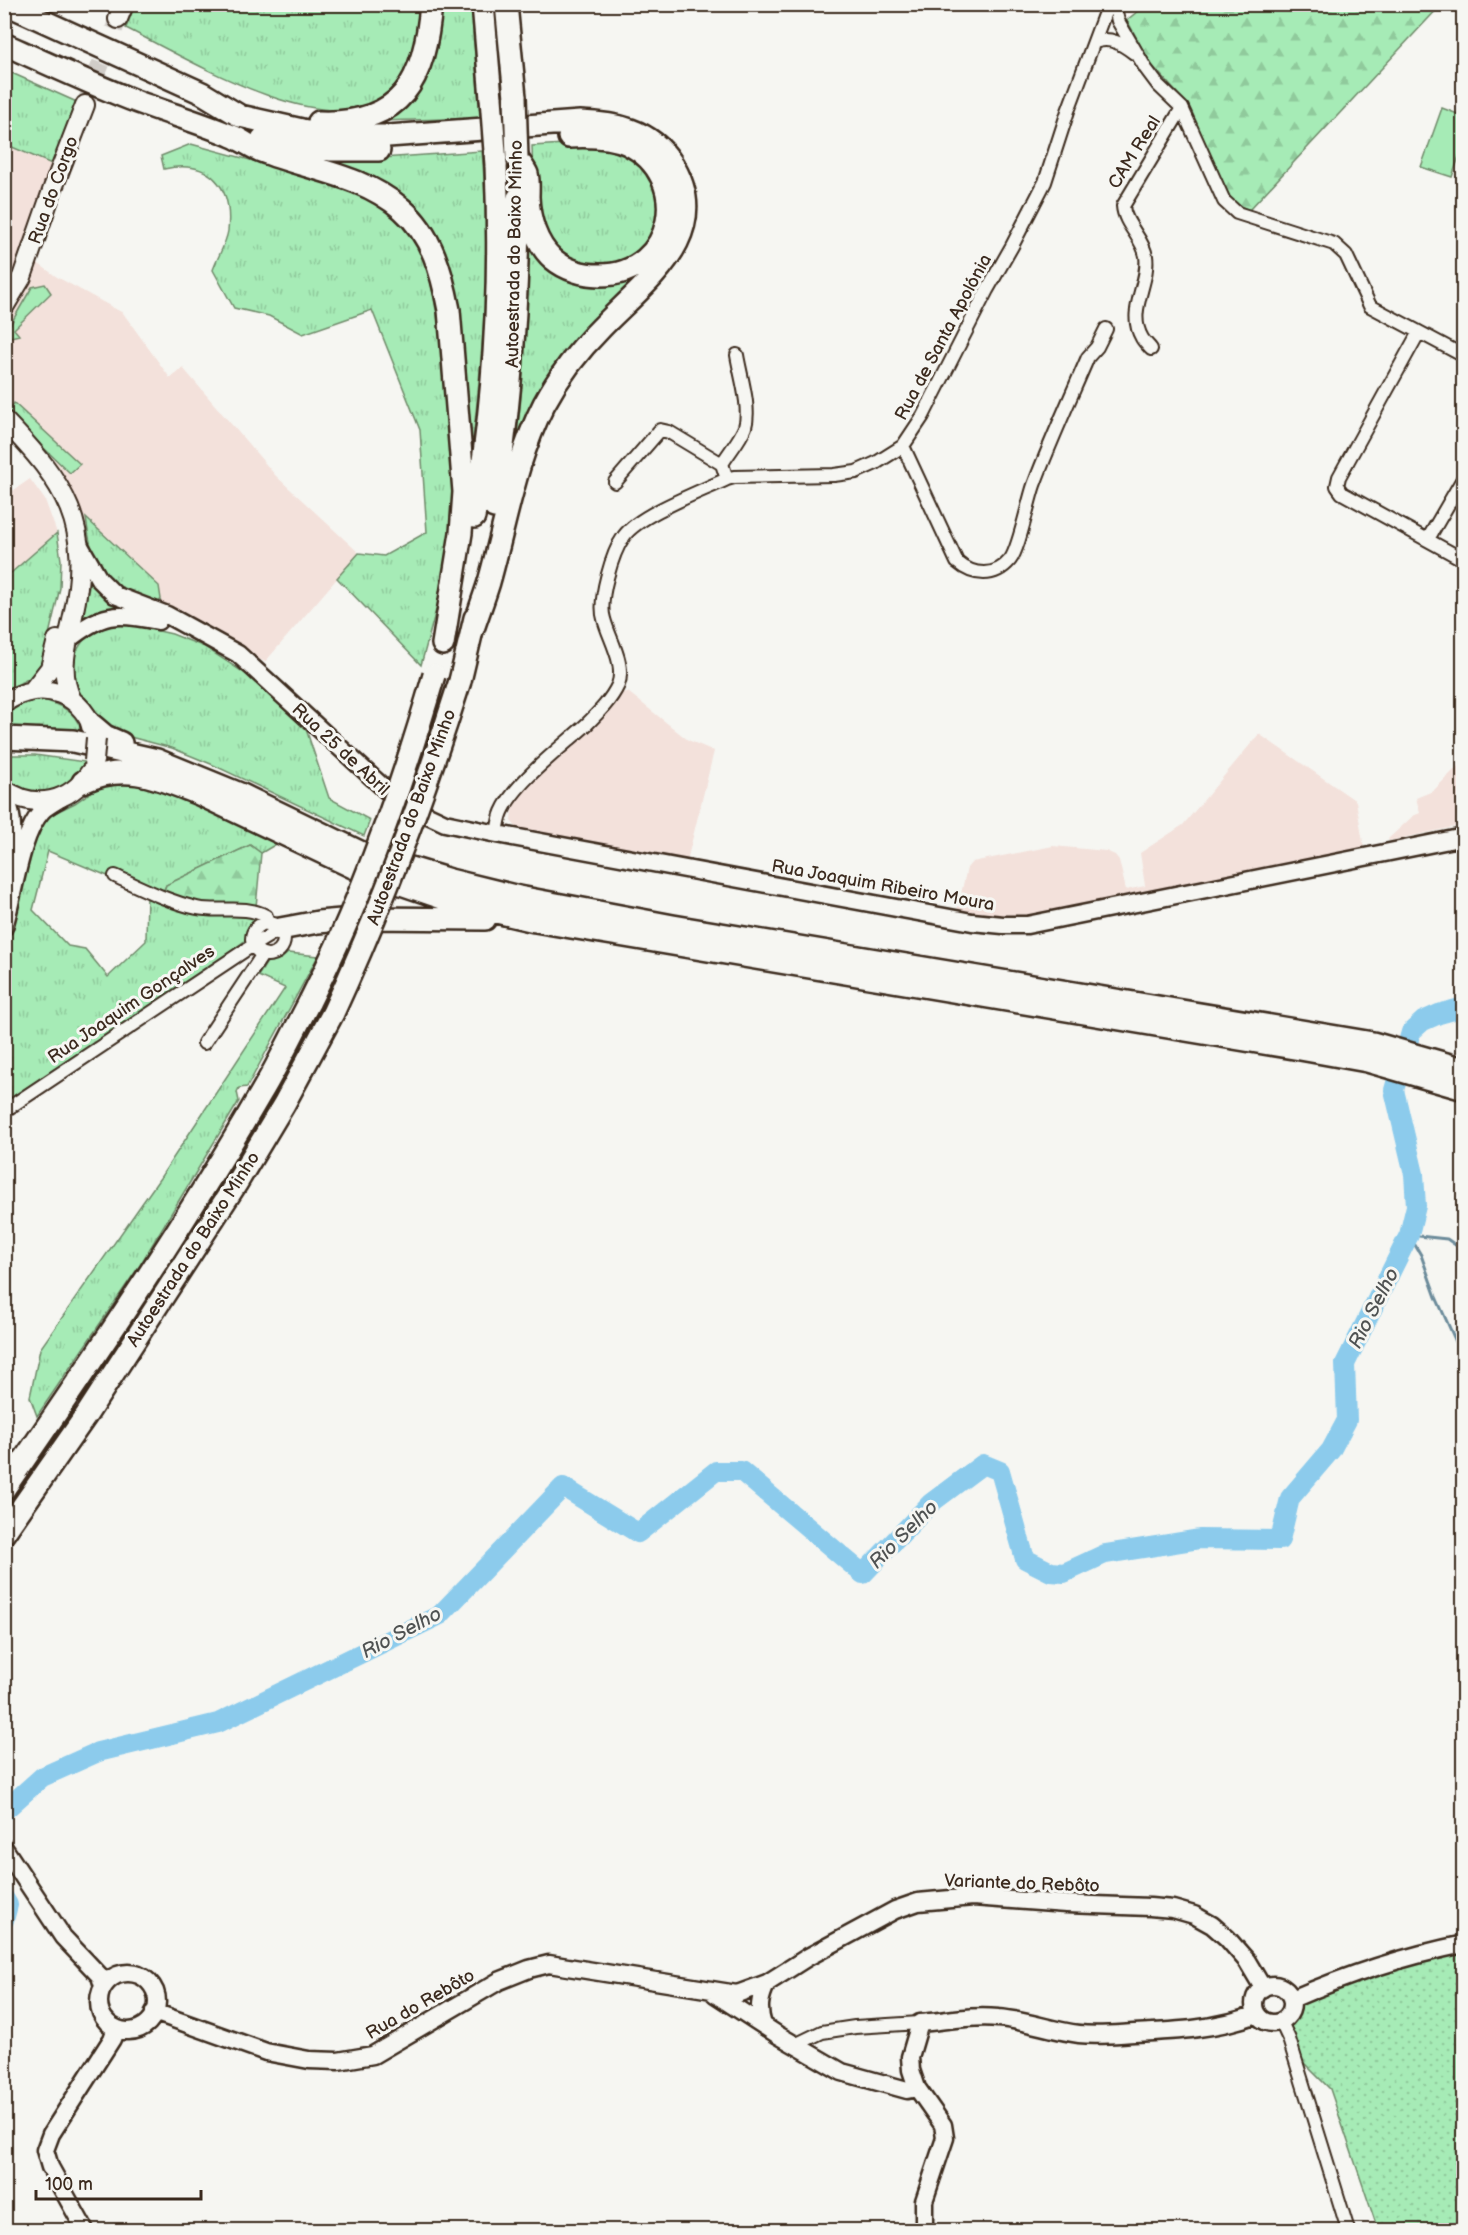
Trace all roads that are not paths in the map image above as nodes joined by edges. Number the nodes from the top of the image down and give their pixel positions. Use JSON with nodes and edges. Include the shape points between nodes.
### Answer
{"nodes":[{"id":1,"x":6,"y":4,"type":"edge"},
{"id":2,"x":431,"y":4,"type":"edge"},
{"id":3,"x":483,"y":4,"type":"edge"},
{"id":4,"x":506,"y":4,"type":"edge"},
{"id":5,"x":1108,"y":4,"type":"edge"},
{"id":6,"x":1114,"y":4,"type":"edge"},
{"id":7,"x":1102,"y":22,"type":"junction"},
{"id":8,"x":1095,"y":42,"type":"junction"},
{"id":9,"x":4,"y":44,"type":"edge"},
{"id":10,"x":1137,"y":54,"type":"junction"},
{"id":11,"x":202,"y":93,"type":"junction"},
{"id":12,"x":85,"y":105,"type":"tunnel mouth"},
{"id":13,"x":1182,"y":108,"type":"junction"},
{"id":14,"x":234,"y":137,"type":"junction"},
{"id":15,"x":518,"y":158,"type":"junction"},
{"id":16,"x":4,"y":307,"type":"edge"},
{"id":17,"x":1106,"y":329,"type":"dead end"},
{"id":18,"x":1419,"y":332,"type":"junction"},
{"id":19,"x":1151,"y":349,"type":"dead end"},
{"id":20,"x":737,"y":355,"type":"dead end"},
{"id":21,"x":1464,"y":356,"type":"edge"},
{"id":22,"x":4,"y":420,"type":"edge"},
{"id":23,"x":4,"y":435,"type":"edge"},
{"id":24,"x":903,"y":446,"type":"junction"},
{"id":25,"x":722,"y":464,"type":"junction"},
{"id":26,"x":1464,"y":477,"type":"edge"},
{"id":27,"x":727,"y":479,"type":"junction"},
{"id":28,"x":615,"y":482,"type":"dead end"},
{"id":29,"x":1428,"y":539,"type":"junction"},
{"id":30,"x":80,"y":546,"type":"junction"},
{"id":31,"x":1464,"y":560,"type":"edge"},
{"id":32,"x":193,"y":628,"type":"junction"},
{"id":33,"x":473,"y":630,"type":"junction"},
{"id":34,"x":68,"y":640,"type":"junction"},
{"id":35,"x":443,"y":644,"type":"junction"},
{"id":36,"x":32,"y":691,"type":"junction"},
{"id":37,"x":72,"y":700,"type":"junction"},
{"id":38,"x":4,"y":703,"type":"edge"},
{"id":39,"x":94,"y":732,"type":"junction"},
{"id":40,"x":4,"y":738,"type":"edge"},
{"id":41,"x":4,"y":749,"type":"edge"},
{"id":42,"x":83,"y":782,"type":"junction"},
{"id":43,"x":4,"y":789,"type":"edge"},
{"id":44,"x":4,"y":794,"type":"edge"},
{"id":45,"x":62,"y":798,"type":"junction"},
{"id":46,"x":502,"y":835,"type":"junction"},
{"id":47,"x":1464,"y":837,"type":"edge"},
{"id":48,"x":115,"y":876,"type":"dead end"},
{"id":49,"x":412,"y":879,"type":"junction"},
{"id":50,"x":4,"y":886,"type":"edge"},
{"id":51,"x":535,"y":921,"type":"junction"},
{"id":52,"x":273,"y":926,"type":"junction"},
{"id":53,"x":4,"y":927,"type":"edge"},
{"id":54,"x":258,"y":950,"type":"junction"},
{"id":55,"x":204,"y":1043,"type":"dead end"},
{"id":56,"x":1370,"y":1052,"type":"junction"},
{"id":57,"x":1430,"y":1068,"type":"junction"},
{"id":58,"x":1464,"y":1069,"type":"edge"},
{"id":59,"x":1464,"y":1089,"type":"edge"},
{"id":60,"x":4,"y":1111,"type":"edge"},
{"id":61,"x":4,"y":1489,"type":"edge"},
{"id":62,"x":4,"y":1533,"type":"edge"},
{"id":63,"x":4,"y":1848,"type":"edge"},
{"id":64,"x":1464,"y":1944,"type":"edge"},
{"id":65,"x":766,"y":1983,"type":"junction"},
{"id":66,"x":103,"y":1986,"type":"junction"},
{"id":67,"x":1263,"y":1988,"type":"junction"},
{"id":68,"x":706,"y":1989,"type":"junction"},
{"id":69,"x":737,"y":1994,"type":"junction"},
{"id":70,"x":1292,"y":1999,"type":"junction"},
{"id":71,"x":154,"y":2012,"type":"junction"},
{"id":72,"x":1257,"y":2014,"type":"junction"},
{"id":73,"x":1281,"y":2022,"type":"junction"},
{"id":74,"x":920,"y":2023,"type":"junction"},
{"id":75,"x":763,"y":2025,"type":"junction"},
{"id":76,"x":116,"y":2028,"type":"junction"},
{"id":77,"x":795,"y":2045,"type":"junction"},
{"id":78,"x":917,"y":2088,"type":"junction"},
{"id":79,"x":85,"y":2230,"type":"edge"},
{"id":80,"x":924,"y":2230,"type":"edge"},
{"id":81,"x":1348,"y":2230,"type":"edge"}],
"edges":[{"from":1,"to":11,"type":"highway"},
{"from":2,"to":11,"type":"highway","via":[[427,42],[416,77],[405,92],[377,114],[357,121],[320,122]]},
{"from":3,"to":35,"type":"highway","name":"Autoestrada do Baixo Minho","bridge":true,"via":[[496,165],[498,260],[490,396],[471,534]]},
{"from":4,"to":15,"type":"highway","name":"Autoestrada do Baixo Minho","bridge":true},
{"from":5,"to":7,"type":"street","name":"Rua de Santa Apolónia"},
{"from":6,"to":10,"type":"street","via":[[1118,21]]},
{"from":7,"to":8,"type":"street","name":"Rua de Santa Apolónia"},
{"from":7,"to":10,"type":"street","via":[[1118,31]]},
{"from":8,"to":10,"type":"street","via":[[1111,40]]},
{"from":8,"to":24,"type":"street","name":"Rua de Santa Apolónia","via":[[1045,182],[923,417]]},
{"from":9,"to":14,"type":"highway","via":[[130,99]]},
{"from":10,"to":13,"type":"street","via":[[1158,85]]},
{"from":11,"to":33,"type":"highway","via":[[240,116],[333,136],[423,134],[580,122],[616,124],[632,129],[660,148],[678,173],[685,220],[675,249],[566,368],[532,428]]},
{"from":12,"to":16,"type":"main road","name":"Rua do Corgo","via":[[22,277]]},
{"from":13,"to":18,"type":"street","via":[[1224,201],[1237,213],[1334,244],[1346,255],[1370,306]]},
{"from":13,"to":19,"type":"street","name":"CAM Real","via":[[1123,206],[1146,253],[1136,306],[1142,338]]},
{"from":14,"to":15,"type":"highway","via":[[357,152],[573,136],[610,138],[640,152],[662,178],[668,222],[655,250],[625,271],[608,275],[590,275],[553,259],[534,228],[527,174]]},
{"from":14,"to":35,"type":"highway","via":[[260,150],[364,184],[385,196],[419,228],[435,256],[449,310],[464,492]]},
{"from":15,"to":33,"type":"highway","name":"Autoestrada do Baixo Minho","via":[[516,299],[507,416]]},
{"from":17,"to":24,"type":"street","via":[[1088,357],[1034,485],[1011,558],[993,572],[980,574],[957,562]]},
{"from":18,"to":21,"type":"street"},
{"from":18,"to":29,"type":"street","via":[[1337,486],[1342,493]]},
{"from":20,"to":25,"type":"street","via":[[746,422]]},
{"from":22,"to":30,"type":"main road","name":"Rua 25 de Abril","via":[[55,480],[75,520]]},
{"from":23,"to":36,"type":"main road","via":[[23,453],[52,494],[70,546],[68,590],[54,655],[50,668]]},
{"from":24,"to":27,"type":"street","name":"Rua de Santa Apolónia","via":[[856,472]]},
{"from":25,"to":27,"type":"street"},
{"from":25,"to":28,"type":"street","via":[[660,430]]},
{"from":26,"to":29,"type":"street"},
{"from":27,"to":46,"type":"street","name":"Rua de Santa Apolónia","via":[[657,512],[622,538],[602,609],[620,669],[617,687],[605,706],[508,802],[501,813]]},
{"from":29,"to":31,"type":"street"},
{"from":30,"to":32,"type":"street","name":"Rua 25 de Abril","via":[[99,579],[115,594]]},
{"from":30,"to":34,"type":"main road","name":"Rua 25 de Abril","via":[[78,592]]},
{"from":32,"to":34,"type":"street","name":"Rua 25 de Abril","via":[[131,616],[108,616],[85,626]]},
{"from":32,"to":46,"type":"street","name":"Rua 25 de Abril","via":[[238,654],[398,801],[445,822]]},
{"from":33,"to":62,"type":"highway","name":"Autoestrada do Baixo Minho","bridge":true,"via":[[432,770],[377,915],[333,1013],[248,1164],[87,1414]]},
{"from":34,"to":37,"type":"main road","name":"Rua 25 de Abril","via":[[64,672]]},
{"from":35,"to":61,"type":"highway","name":"Autoestrada do Baixo Minho","bridge":true,"via":[[386,822],[340,939],[310,1000],[214,1172]]},
{"from":36,"to":37,"type":"main road","via":[[46,690]]},
{"from":36,"to":38,"type":"main road"},
{"from":37,"to":39,"type":"main road","via":[[81,707]]},
{"from":39,"to":42,"type":"main road","bridge":true,"via":[[94,761]]},
{"from":39,"to":49,"type":"highway","via":[[180,760],[233,783]]},
{"from":40,"to":49,"type":"highway","via":[[73,741],[157,760],[240,794]]},
{"from":41,"to":49,"type":"highway","via":[[68,752],[155,769]]},
{"from":42,"to":45,"type":"main road"},
{"from":42,"to":49,"type":"highway","via":[[114,772],[172,783],[357,869]]},
{"from":43,"to":45,"type":"main road","via":[[29,801]]},
{"from":44,"to":50,"type":"street","via":[[13,822]]},
{"from":45,"to":53,"type":"street","via":[[43,810],[33,826]]},
{"from":46,"to":47,"type":"street","name":"Rua Joaquim Ribeiro Moura","via":[[1003,926],[1027,925]]},
{"from":48,"to":52,"type":"street","via":[[200,909],[256,911]]},
{"from":49,"to":51,"type":"highway","via":[[457,903]]},
{"from":49,"to":56,"type":"highway"},
{"from":51,"to":52,"type":"highway","via":[[365,918]]},
{"from":51,"to":56,"type":"highway"},
{"from":52,"to":54,"type":"street","name":"Rua Joaquim Gonçalves"},
{"from":52,"to":54,"type":"street","via":[[284,938],[281,948],[273,954]]},
{"from":54,"to":55,"type":"street"},
{"from":54,"to":60,"type":"street","name":"Rua Joaquim Gonçalves"},
{"from":56,"to":57,"type":"highway"},
{"from":57,"to":58,"type":"highway"},
{"from":57,"to":59,"type":"highway"},
{"from":63,"to":66,"type":"street","via":[[63,1937],[99,1976]]},
{"from":64,"to":70,"type":"street","via":[[1367,1970]]},
{"from":65,"to":67,"type":"street","name":"Variante do Rebôto","via":[[895,1910],[918,1902],[973,1897],[1150,1907],[1194,1915],[1227,1938],[1247,1960]]},
{"from":65,"to":69,"type":"street","name":"Rua do Rebôto"},
{"from":65,"to":75,"type":"street","via":[[759,2004]]},
{"from":66,"to":71,"type":"street","via":[[116,1975],[140,1976],[153,1988]]},
{"from":66,"to":76,"type":"street","via":[[99,1995],[102,2015]]},
{"from":67,"to":70,"type":"street","via":[[1280,1986]]},
{"from":67,"to":72,"type":"street","via":[[1255,1997]]},
{"from":68,"to":69,"type":"street","name":"Rua do Rebôto"},
{"from":68,"to":71,"type":"street","name":"Rua do Rebôto","via":[[549,1964],[499,1981],[372,2055],[338,2061],[266,2052]]},
{"from":68,"to":75,"type":"street","name":"Rua do Rebôto"},
{"from":69,"to":75,"type":"street","name":"Rua do Rebôto","via":[[742,2006]]},
{"from":70,"to":73,"type":"street","via":[[1290,2015]]},
{"from":71,"to":76,"type":"street","via":[[150,2020],[134,2030]]},
{"from":72,"to":73,"type":"street","via":[[1265,2022]]},
{"from":72,"to":74,"type":"street","via":[[1233,2024],[1109,2034],[1081,2034],[983,2017]]},
{"from":73,"to":81,"type":"street"},
{"from":74,"to":77,"type":"street","via":[[822,2032]]},
{"from":74,"to":78,"type":"street","via":[[910,2056]]},
{"from":75,"to":77,"type":"street","name":"Rua do Rebôto"},
{"from":76,"to":79,"type":"street","via":[[45,2150],[50,2167]]},
{"from":77,"to":78,"type":"street","name":"Rua do Rebôto","via":[[842,2072],[907,2090]]},
{"from":78,"to":80,"type":"street","via":[[944,2125],[945,2138],[924,2201]]}]}
